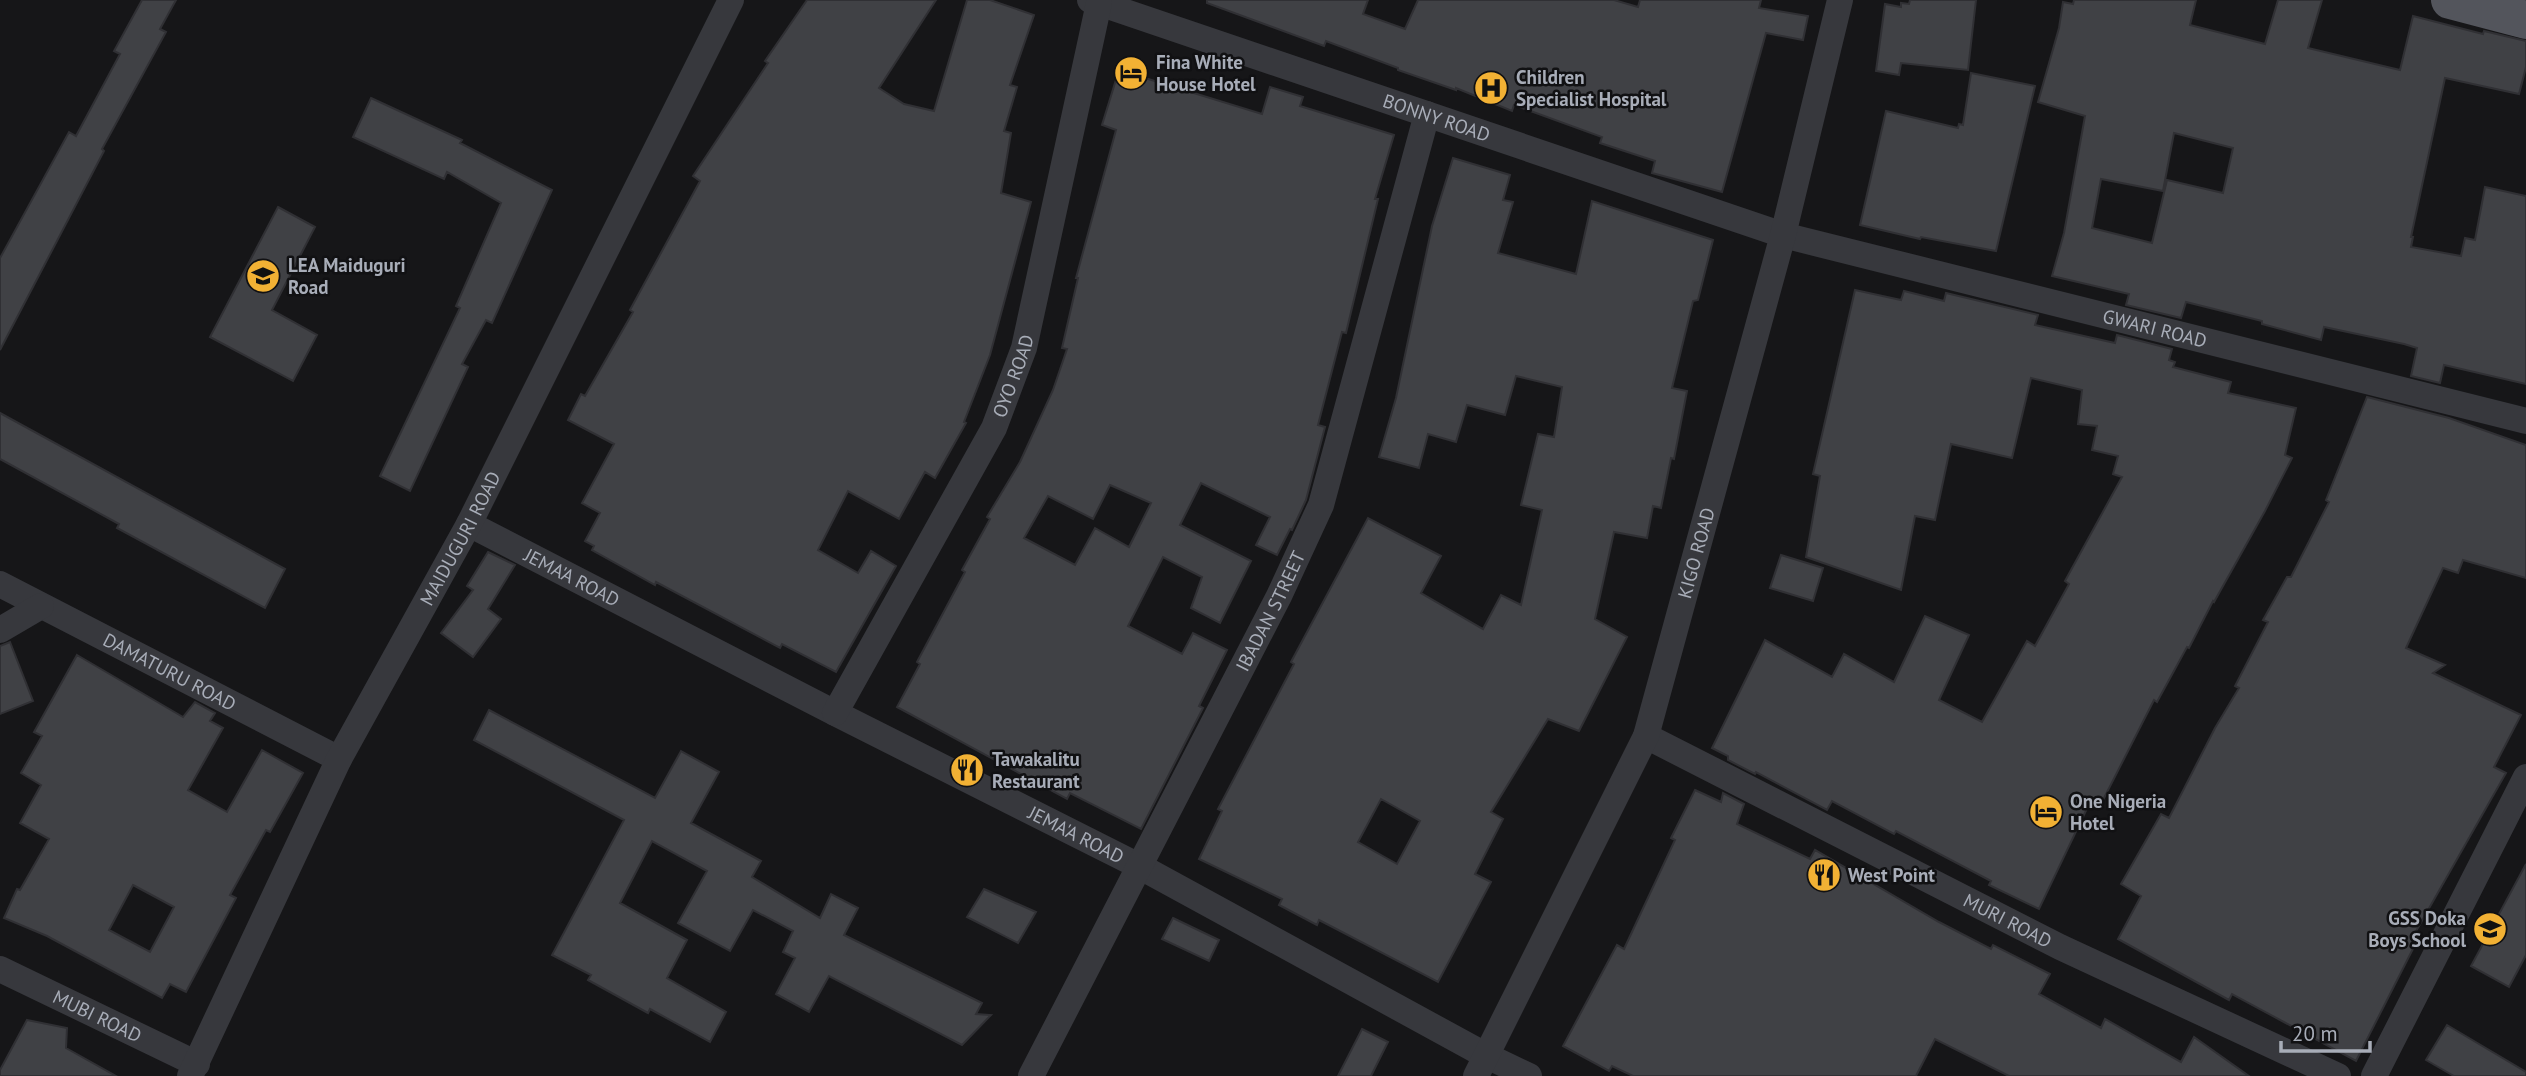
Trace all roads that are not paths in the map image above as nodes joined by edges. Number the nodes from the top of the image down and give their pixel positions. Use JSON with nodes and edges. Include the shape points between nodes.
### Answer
{"nodes":[{"id":1,"x":731,"y":0,"type":"edge"},
{"id":2,"x":1840,"y":0,"type":"edge"},
{"id":3,"x":2450,"y":0,"type":"edge"},
{"id":4,"x":1095,"y":2,"type":"edge"},
{"id":5,"x":2526,"y":20,"type":"edge"},
{"id":6,"x":1427,"y":114,"type":"junction"},
{"id":7,"x":1783,"y":235,"type":"junction"},
{"id":8,"x":2526,"y":421,"type":"edge"},
{"id":9,"x":469,"y":524,"type":"junction"},
{"id":10,"x":0,"y":584,"type":"edge"},
{"id":11,"x":41,"y":606,"type":"junction"},
{"id":12,"x":0,"y":630,"type":"edge"},
{"id":13,"x":835,"y":713,"type":"junction"},
{"id":14,"x":1646,"y":736,"type":"junction"},
{"id":15,"x":339,"y":760,"type":"junction"},
{"id":16,"x":2526,"y":777,"type":"edge"},
{"id":17,"x":1139,"y":866,"type":"junction"},
{"id":18,"x":1,"y":973,"type":"edge"},
{"id":19,"x":1481,"y":1066,"type":"edge"},
{"id":20,"x":193,"y":1070,"type":"edge"},
{"id":21,"x":1031,"y":1076,"type":"edge"},
{"id":22,"x":1529,"y":1076,"type":"edge"},
{"id":23,"x":2338,"y":1076,"type":"edge"},
{"id":24,"x":2374,"y":1076,"type":"edge"}],
"edges":[{"from":1,"to":9,"type":"street","name":"MAIDUGURI ROAD"},
{"from":2,"to":7,"type":"street","name":"KIGO ROAD"},
{"from":3,"to":5,"type":"main road"},
{"from":4,"to":6,"type":"street","name":"BONNY ROAD"},
{"from":4,"to":13,"type":"street","name":"OYO ROAD","via":[[1024,348],[994,428]]},
{"from":6,"to":7,"type":"street","name":"BONNY ROAD"},
{"from":6,"to":17,"type":"street","name":"IBADAN STREET","via":[[1321,505]]},
{"from":7,"to":8,"type":"street","name":"GWARI ROAD"},
{"from":7,"to":14,"type":"street","name":"KIGO ROAD"},
{"from":9,"to":13,"type":"street","name":"JEMA'A ROAD"},
{"from":9,"to":15,"type":"street","name":"MAIDUGURI ROAD"},
{"from":10,"to":11,"type":"street","name":"DAMATURU ROAD"},
{"from":11,"to":12,"type":"street"},
{"from":11,"to":15,"type":"street","name":"DAMATURU ROAD"},
{"from":13,"to":17,"type":"street","name":"JEMA'A ROAD"},
{"from":14,"to":19,"type":"street","name":"KIGO ROAD"},
{"from":14,"to":23,"type":"street","name":"MURI ROAD","via":[[2060,947]]},
{"from":15,"to":20,"type":"street","name":"MAIDUGURI ROAD"},
{"from":16,"to":24,"type":"street"},
{"from":17,"to":19,"type":"street","name":"JEMA'A ROAD"},
{"from":17,"to":21,"type":"street","name":"IBADAN STREET"},
{"from":18,"to":20,"type":"street","name":"MUBI ROAD"},
{"from":19,"to":22,"type":"street","name":"JEMA'A ROAD"}]}
